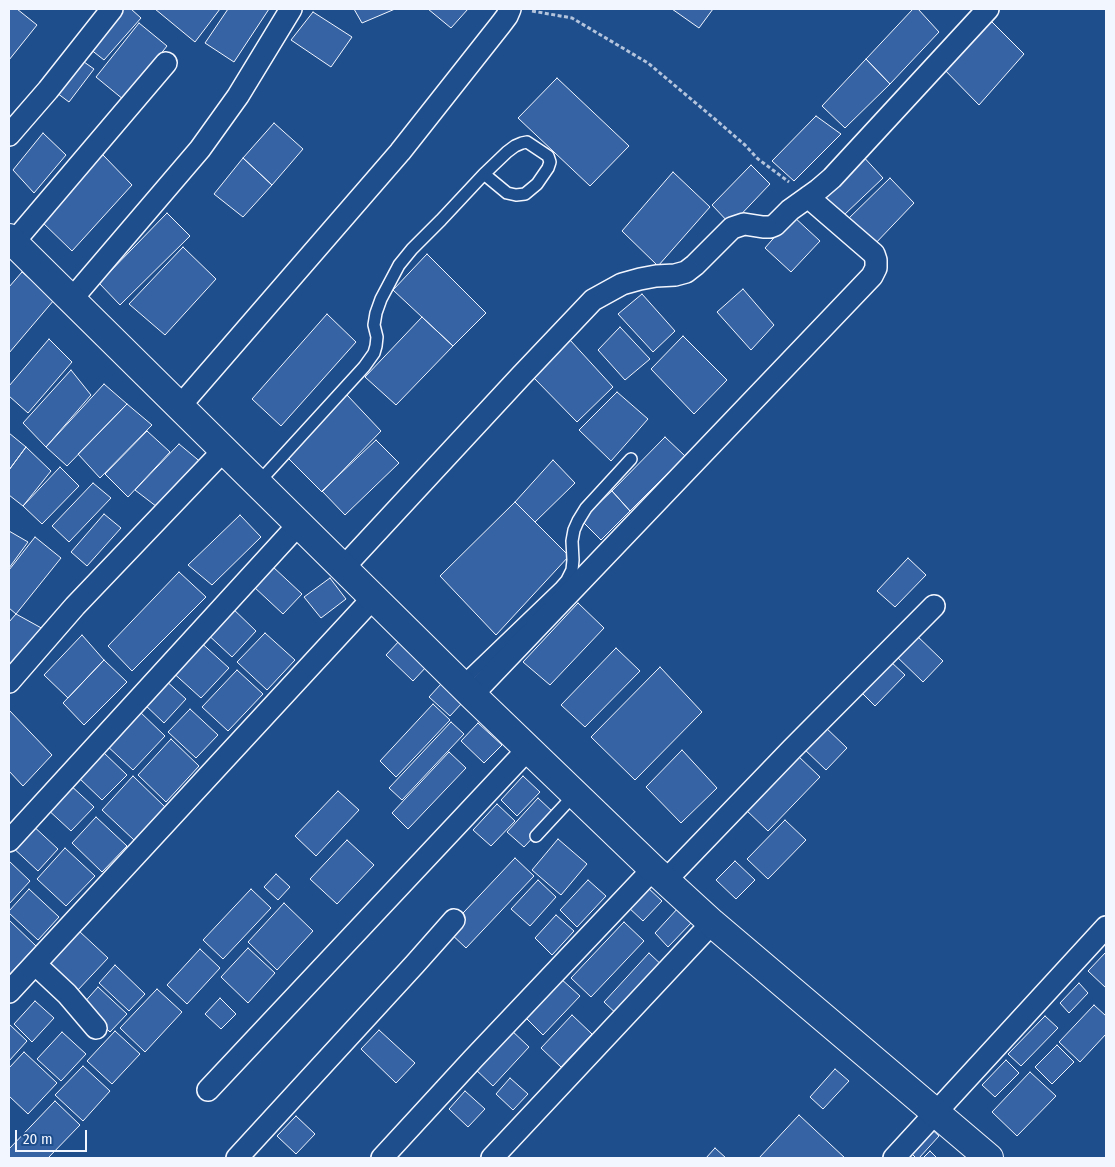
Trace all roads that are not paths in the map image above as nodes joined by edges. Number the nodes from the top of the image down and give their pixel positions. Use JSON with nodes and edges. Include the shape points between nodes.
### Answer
{"nodes":[{"id":1,"x":112,"y":9,"type":"edge"},
{"id":2,"x":291,"y":9,"type":"edge"},
{"id":3,"x":988,"y":9,"type":"edge"},
{"id":4,"x":520,"y":10,"type":"edge"},
{"id":5,"x":166,"y":63,"type":"dead end"},
{"id":6,"x":9,"y":135,"type":"edge"},
{"id":7,"x":484,"y":174,"type":"junction"},
{"id":8,"x":808,"y":197,"type":"junction"},
{"id":9,"x":11,"y":241,"type":"edge"},
{"id":10,"x":71,"y":300,"type":"junction"},
{"id":11,"x":180,"y":406,"type":"junction"},
{"id":12,"x":224,"y":450,"type":"junction"},
{"id":13,"x":631,"y":458,"type":"dead end"},
{"id":14,"x":258,"y":483,"type":"junction"},
{"id":15,"x":298,"y":525,"type":"junction"},
{"id":16,"x":343,"y":568,"type":"junction"},
{"id":17,"x":373,"y":598,"type":"junction"},
{"id":18,"x":934,"y":606,"type":"dead end"},
{"id":19,"x":9,"y":682,"type":"edge"},
{"id":20,"x":466,"y":689,"type":"junction"},
{"id":21,"x":528,"y":749,"type":"junction"},
{"id":22,"x":575,"y":794,"type":"junction"},
{"id":23,"x":536,"y":836,"type":"dead end"},
{"id":24,"x":9,"y":841,"type":"edge"},
{"id":25,"x":659,"y":874,"type":"junction"},
{"id":26,"x":454,"y":920,"type":"dead end"},
{"id":27,"x":712,"y":923,"type":"junction"},
{"id":28,"x":1106,"y":927,"type":"edge"},
{"id":29,"x":35,"y":964,"type":"junction"},
{"id":30,"x":9,"y":992,"type":"edge"},
{"id":31,"x":96,"y":1028,"type":"dead end"},
{"id":32,"x":208,"y":1090,"type":"dead end"},
{"id":33,"x":935,"y":1113,"type":"junction"},
{"id":34,"x":237,"y":1158,"type":"edge"},
{"id":35,"x":382,"y":1158,"type":"edge"},
{"id":36,"x":492,"y":1158,"type":"edge"},
{"id":37,"x":894,"y":1158,"type":"edge"},
{"id":38,"x":989,"y":1158,"type":"edge"}],
"edges":[{"from":1,"to":6,"type":"street"},
{"from":2,"to":10,"type":"street","via":[[238,96],[200,149]]},
{"from":3,"to":8,"type":"street","via":[[850,159]]},
{"from":4,"to":11,"type":"street","via":[[504,20],[400,152]]},
{"from":5,"to":9,"type":"street"},
{"from":7,"to":7,"type":"lane","via":[[507,152],[527,142],[548,156],[550,162],[537,184],[525,194],[507,193]]},
{"from":7,"to":14,"type":"lane","via":[[399,265],[376,313],[376,346],[364,367]]},
{"from":8,"to":16,"type":"street","via":[[775,225],[744,224],[732,228],[686,272],[640,278],[594,300]]},
{"from":8,"to":20,"type":"street","via":[[874,254],[876,268],[872,276]]},
{"from":9,"to":10,"type":"street"},
{"from":10,"to":11,"type":"street"},
{"from":11,"to":12,"type":"street"},
{"from":12,"to":14,"type":"street"},
{"from":12,"to":19,"type":"street","via":[[75,606]]},
{"from":13,"to":20,"type":"lane","via":[[578,521],[572,541],[572,570],[567,580]]},
{"from":14,"to":15,"type":"street"},
{"from":15,"to":16,"type":"street"},
{"from":15,"to":24,"type":"street"},
{"from":16,"to":17,"type":"street"},
{"from":17,"to":20,"type":"street"},
{"from":17,"to":29,"type":"street"},
{"from":18,"to":25,"type":"street","via":[[792,749]]},
{"from":20,"to":21,"type":"street"},
{"from":21,"to":22,"type":"street"},
{"from":21,"to":32,"type":"street"},
{"from":22,"to":23,"type":"lane"},
{"from":22,"to":25,"type":"street"},
{"from":25,"to":27,"type":"street"},
{"from":25,"to":35,"type":"street","via":[[473,1059]]},
{"from":26,"to":34,"type":"street"},
{"from":27,"to":33,"type":"street"},
{"from":27,"to":36,"type":"street"},
{"from":28,"to":33,"type":"street"},
{"from":29,"to":30,"type":"street"},
{"from":29,"to":31,"type":"street"},
{"from":33,"to":37,"type":"street"},
{"from":33,"to":38,"type":"street"}]}
